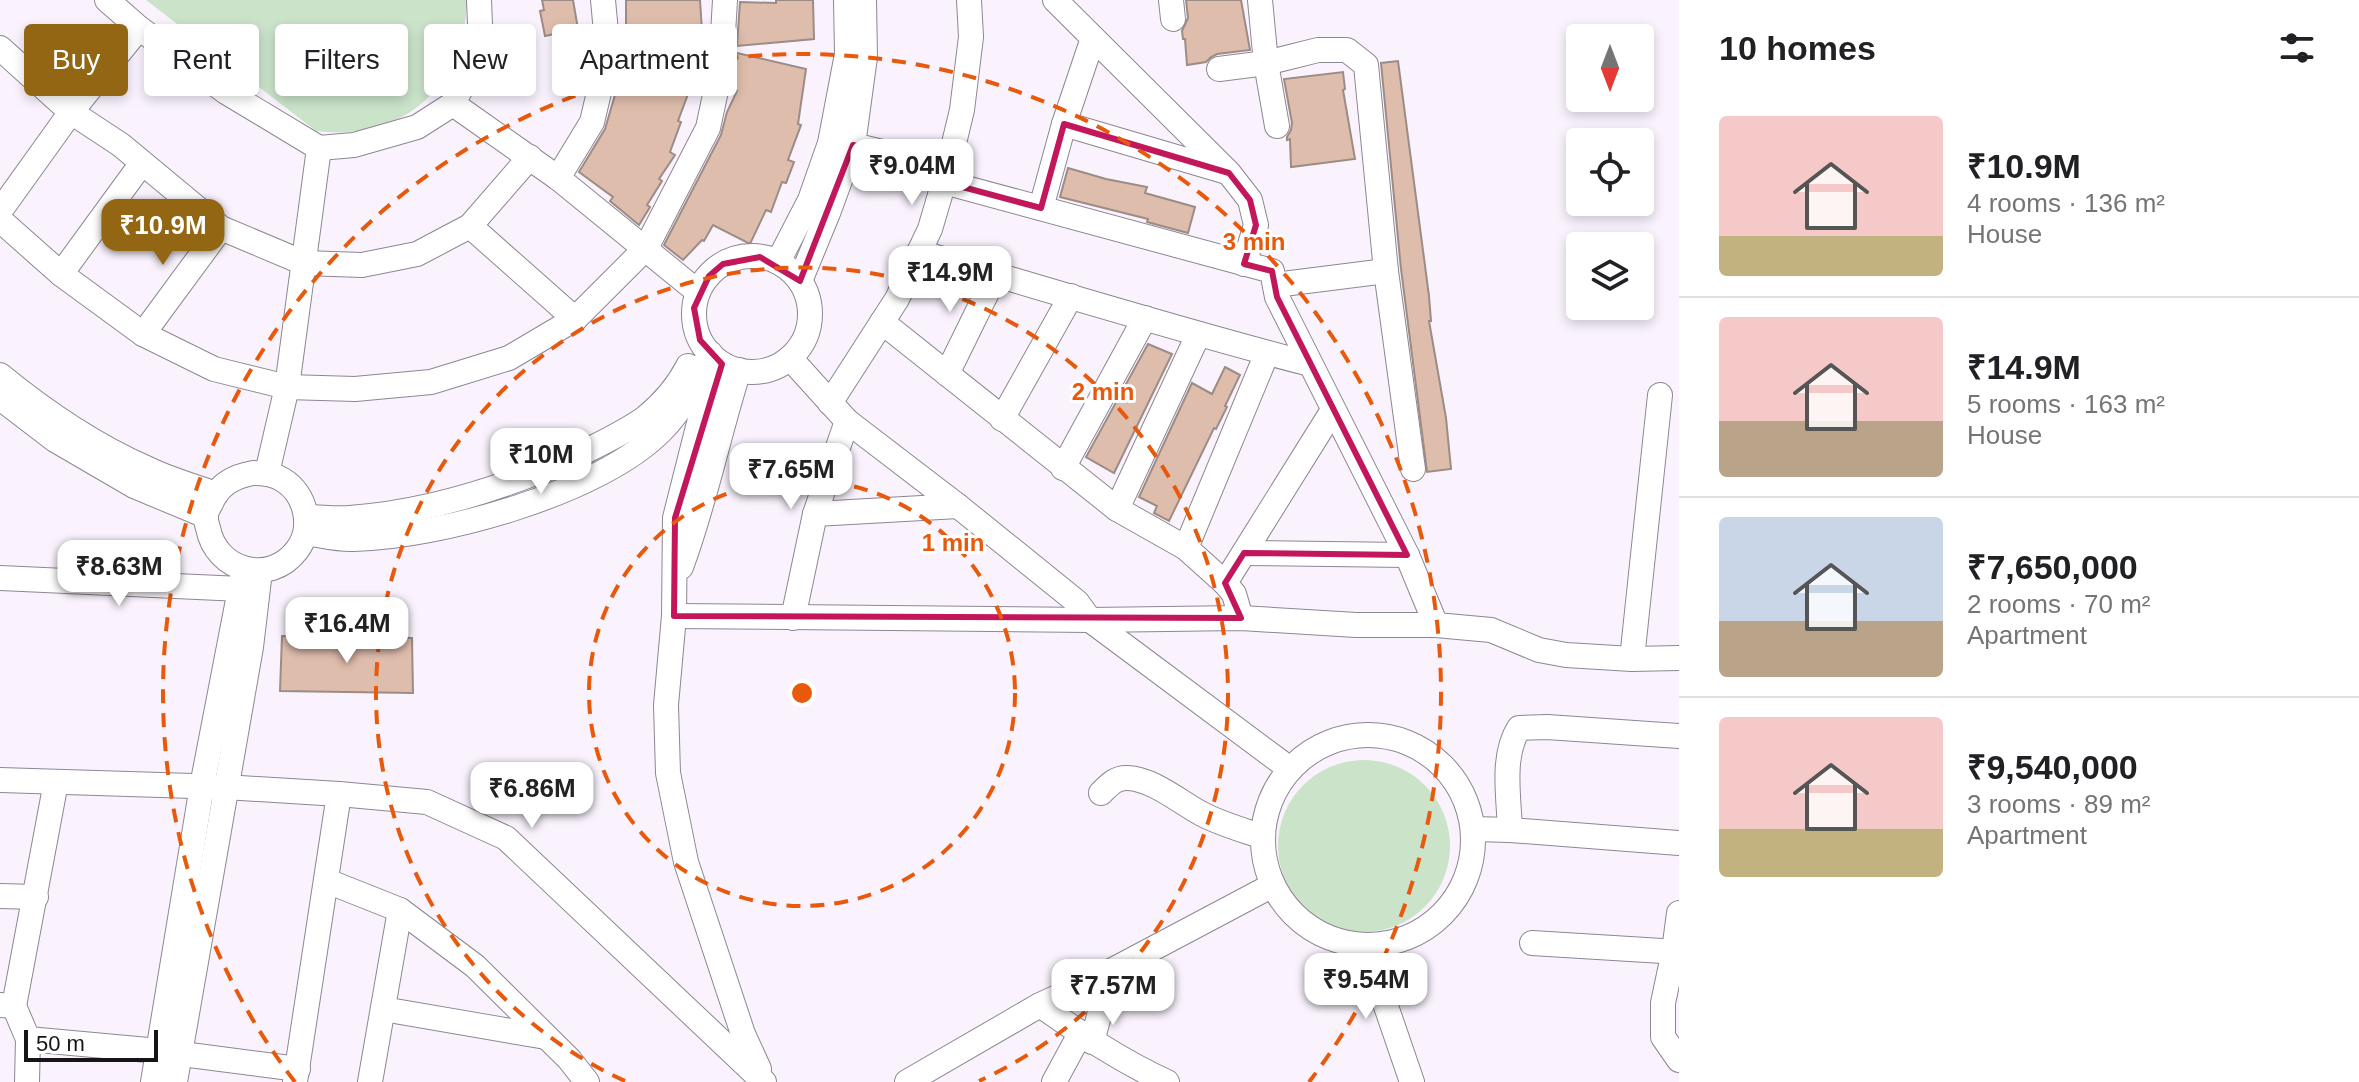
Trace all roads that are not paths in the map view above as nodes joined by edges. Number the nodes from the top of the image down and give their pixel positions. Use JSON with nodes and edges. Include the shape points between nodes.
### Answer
{"nodes":[{"id":1,"x":107,"y":0,"type":"edge"},
{"id":2,"x":479,"y":0,"type":"edge"},
{"id":3,"x":603,"y":0,"type":"edge"},
{"id":4,"x":725,"y":0,"type":"edge"},
{"id":5,"x":846,"y":0,"type":"edge"},
{"id":6,"x":864,"y":0,"type":"edge"},
{"id":7,"x":969,"y":0,"type":"edge"},
{"id":8,"x":1055,"y":0,"type":"edge"},
{"id":9,"x":1260,"y":0,"type":"edge"},
{"id":10,"x":139,"y":28,"type":"junction"},
{"id":11,"x":1093,"y":38,"type":"junction"},
{"id":12,"x":0,"y":48,"type":"edge"},
{"id":13,"x":1266,"y":63,"type":"junction"},
{"id":14,"x":1219,"y":69,"type":"dead end"},
{"id":15,"x":453,"y":104,"type":"junction"},
{"id":16,"x":71,"y":112,"type":"junction"},
{"id":17,"x":1064,"y":124,"type":"junction"},
{"id":18,"x":1277,"y":126,"type":"dead end"},
{"id":19,"x":853,"y":145,"type":"junction"},
{"id":20,"x":319,"y":148,"type":"junction"},
{"id":21,"x":530,"y":157,"type":"junction"},
{"id":22,"x":142,"y":163,"type":"junction"},
{"id":23,"x":1229,"y":173,"type":"junction"},
{"id":24,"x":946,"y":175,"type":"junction"},
{"id":25,"x":558,"y":178,"type":"junction"},
{"id":26,"x":4,"y":198,"type":"edge"},
{"id":27,"x":1041,"y":208,"type":"junction"},
{"id":28,"x":0,"y":220,"type":"edge"},
{"id":29,"x":470,"y":226,"type":"junction"},
{"id":30,"x":221,"y":228,"type":"junction"},
{"id":31,"x":646,"y":248,"type":"junction"},
{"id":32,"x":919,"y":252,"type":"junction"},
{"id":33,"x":778,"y":262,"type":"junction"},
{"id":34,"x":304,"y":263,"type":"junction"},
{"id":35,"x":1244,"y":264,"type":"junction"},
{"id":36,"x":1386,"y":271,"type":"junction"},
{"id":37,"x":61,"y":274,"type":"junction"},
{"id":38,"x":996,"y":274,"type":"junction"},
{"id":39,"x":800,"y":281,"type":"junction"},
{"id":40,"x":1275,"y":285,"type":"junction"},
{"id":41,"x":698,"y":292,"type":"junction"},
{"id":42,"x":1071,"y":296,"type":"junction"},
{"id":43,"x":1145,"y":318,"type":"junction"},
{"id":44,"x":575,"y":319,"type":"junction"},
{"id":45,"x":882,"y":322,"type":"junction"},
{"id":46,"x":143,"y":334,"type":"junction"},
{"id":47,"x":1198,"y":335,"type":"junction"},
{"id":48,"x":1267,"y":353,"type":"junction"},
{"id":49,"x":718,"y":357,"type":"junction"},
{"id":50,"x":790,"y":358,"type":"junction"},
{"id":51,"x":1310,"y":364,"type":"junction"},
{"id":52,"x":947,"y":374,"type":"junction"},
{"id":53,"x":0,"y":375,"type":"edge"},
{"id":54,"x":287,"y":387,"type":"junction"},
{"id":55,"x":1660,"y":395,"type":"dead end"},
{"id":56,"x":0,"y":398,"type":"edge"},
{"id":57,"x":1333,"y":410,"type":"junction"},
{"id":58,"x":838,"y":412,"type":"junction"},
{"id":59,"x":1002,"y":419,"type":"junction"},
{"id":60,"x":1063,"y":468,"type":"junction"},
{"id":61,"x":1413,"y":469,"type":"dead end"},
{"id":62,"x":267,"y":473,"type":"junction"},
{"id":63,"x":211,"y":505,"type":"junction"},
{"id":64,"x":958,"y":506,"type":"junction"},
{"id":65,"x":1117,"y":509,"type":"junction"},
{"id":66,"x":815,"y":514,"type":"junction"},
{"id":67,"x":306,"y":525,"type":"junction"},
{"id":68,"x":1186,"y":548,"type":"junction"},
{"id":69,"x":1244,"y":553,"type":"junction"},
{"id":70,"x":1407,"y":555,"type":"junction"},
{"id":71,"x":248,"y":576,"type":"junction"},
{"id":72,"x":0,"y":578,"type":"edge"},
{"id":73,"x":1225,"y":583,"type":"junction"},
{"id":74,"x":674,"y":616,"type":"junction"},
{"id":75,"x":793,"y":618,"type":"junction"},
{"id":76,"x":1241,"y":618,"type":"junction"},
{"id":77,"x":1090,"y":620,"type":"junction"},
{"id":78,"x":1436,"y":625,"type":"junction"},
{"id":79,"x":1679,"y":658,"type":"edge"},
{"id":80,"x":1632,"y":659,"type":"junction"},
{"id":81,"x":1679,"y":736,"type":"edge"},
{"id":82,"x":1290,"y":769,"type":"junction"},
{"id":83,"x":0,"y":780,"type":"edge"},
{"id":84,"x":56,"y":782,"type":"junction"},
{"id":85,"x":214,"y":787,"type":"junction"},
{"id":86,"x":1101,"y":793,"type":"dead end"},
{"id":87,"x":339,"y":794,"type":"junction"},
{"id":88,"x":1474,"y":829,"type":"junction"},
{"id":89,"x":1510,"y":830,"type":"junction"},
{"id":90,"x":1263,"y":837,"type":"junction"},
{"id":91,"x":1679,"y":843,"type":"edge"},
{"id":92,"x":327,"y":881,"type":"junction"},
{"id":93,"x":1273,"y":885,"type":"junction"},
{"id":94,"x":0,"y":896,"type":"edge"},
{"id":95,"x":36,"y":897,"type":"junction"},
{"id":96,"x":400,"y":910,"type":"junction"},
{"id":97,"x":1679,"y":913,"type":"edge"},
{"id":98,"x":1532,"y":943,"type":"dead end"},
{"id":99,"x":1365,"y":945,"type":"junction"},
{"id":100,"x":1677,"y":951,"type":"edge"},
{"id":101,"x":1111,"y":971,"type":"junction"},
{"id":102,"x":1040,"y":1005,"type":"junction"},
{"id":103,"x":7,"y":1006,"type":"edge"},
{"id":104,"x":383,"y":1009,"type":"junction"},
{"id":105,"x":546,"y":1037,"type":"junction"},
{"id":106,"x":1086,"y":1038,"type":"junction"},
{"id":107,"x":28,"y":1039,"type":"junction"},
{"id":108,"x":169,"y":1053,"type":"junction"},
{"id":109,"x":1679,"y":1060,"type":"edge"},
{"id":110,"x":297,"y":1075,"type":"edge"},
{"id":111,"x":1138,"y":1076,"type":"edge"},
{"id":112,"x":27,"y":1082,"type":"edge"},
{"id":113,"x":153,"y":1082,"type":"edge"},
{"id":114,"x":175,"y":1082,"type":"edge"},
{"id":115,"x":370,"y":1082,"type":"edge"},
{"id":116,"x":587,"y":1082,"type":"edge"},
{"id":117,"x":764,"y":1082,"type":"edge"},
{"id":118,"x":907,"y":1082,"type":"edge"},
{"id":119,"x":1054,"y":1082,"type":"edge"},
{"id":120,"x":1167,"y":1082,"type":"edge"},
{"id":121,"x":1412,"y":1082,"type":"edge"}],
"edges":[{"from":1,"to":10,"type":"street"},
{"from":2,"to":15,"type":"street","via":[[481,49]]},
{"from":3,"to":25,"type":"street","via":[[608,54],[592,122]]},
{"from":4,"to":31,"type":"street","via":[[721,67],[708,128]]},
{"from":5,"to":33,"type":"street","via":[[847,54],[830,143],[810,200]]},
{"from":6,"to":19,"type":"street","via":[[865,57]]},
{"from":7,"to":24,"type":"street","via":[[971,37],[962,110]]},
{"from":8,"to":11,"type":"street"},
{"from":9,"to":13,"type":"street"},
{"from":10,"to":16,"type":"street"},
{"from":10,"to":20,"type":"street","via":[[226,92]]},
{"from":11,"to":17,"type":"street"},
{"from":11,"to":23,"type":"street"},
{"from":12,"to":16,"type":"street"},
{"from":13,"to":14,"type":"street"},
{"from":13,"to":18,"type":"street"},
{"from":13,"to":36,"type":"street","via":[[1318,50],[1347,50],[1366,65]]},
{"from":15,"to":20,"type":"street","via":[[417,127],[354,145]]},
{"from":15,"to":21,"type":"street"},
{"from":16,"to":22,"type":"street"},
{"from":16,"to":26,"type":"street"},
{"from":17,"to":23,"type":"street"},
{"from":17,"to":27,"type":"street"},
{"from":19,"to":24,"type":"street"},
{"from":19,"to":39,"type":"street"},
{"from":20,"to":34,"type":"street"},
{"from":21,"to":25,"type":"street"},
{"from":21,"to":29,"type":"street"},
{"from":22,"to":30,"type":"street"},
{"from":22,"to":37,"type":"street"},
{"from":23,"to":35,"type":"street","via":[[1250,200],[1256,225]]},
{"from":24,"to":27,"type":"street"},
{"from":24,"to":32,"type":"street"},
{"from":25,"to":31,"type":"street"},
{"from":27,"to":35,"type":"street"},
{"from":28,"to":37,"type":"street"},
{"from":29,"to":34,"type":"street","via":[[417,254],[362,265]]},
{"from":29,"to":44,"type":"street"},
{"from":30,"to":34,"type":"street"},
{"from":30,"to":46,"type":"street"},
{"from":31,"to":41,"type":"street"},
{"from":31,"to":44,"type":"street"},
{"from":32,"to":38,"type":"street"},
{"from":32,"to":45,"type":"street"},
{"from":33,"to":39,"type":"street"},
{"from":33,"to":41,"type":"street","via":[[741,257],[723,264]]},
{"from":34,"to":54,"type":"street"},
{"from":35,"to":40,"type":"street","via":[[1272,271]]},
{"from":36,"to":40,"type":"street"},
{"from":36,"to":61,"type":"street"},
{"from":37,"to":46,"type":"street"},
{"from":38,"to":42,"type":"street"},
{"from":38,"to":52,"type":"street"},
{"from":39,"to":50,"type":"street","via":[[811,313],[805,338]]},
{"from":40,"to":51,"type":"street"},
{"from":41,"to":49,"type":"street","via":[[695,316]]},
{"from":42,"to":43,"type":"street"},
{"from":42,"to":59,"type":"street"},
{"from":43,"to":47,"type":"street"},
{"from":43,"to":60,"type":"street"},
{"from":44,"to":54,"type":"street","via":[[509,358],[431,382],[355,389]]},
{"from":45,"to":52,"type":"street"},
{"from":45,"to":58,"type":"street"},
{"from":46,"to":54,"type":"street","via":[[214,369]]},
{"from":47,"to":48,"type":"street"},
{"from":47,"to":65,"type":"street"},
{"from":48,"to":51,"type":"street"},
{"from":48,"to":68,"type":"street"},
{"from":49,"to":50,"type":"street","via":[[757,372]]},
{"from":49,"to":67,"type":"street","via":[[662,431],[627,458],[518,508],[397,536],[350,539]]},
{"from":49,"to":74,"type":"street","via":[[675,518]]},
{"from":50,"to":58,"type":"street"},
{"from":51,"to":57,"type":"street"},
{"from":52,"to":59,"type":"street"},
{"from":53,"to":63,"type":"street","via":[[85,435]]},
{"from":54,"to":62,"type":"street"},
{"from":55,"to":80,"type":"street"},
{"from":56,"to":63,"type":"street","via":[[55,440],[134,486]]},
{"from":57,"to":69,"type":"street"},
{"from":57,"to":70,"type":"street"},
{"from":58,"to":64,"type":"street"},
{"from":58,"to":66,"type":"street"},
{"from":59,"to":60,"type":"street"},
{"from":60,"to":65,"type":"street"},
{"from":62,"to":63,"type":"street","via":[[238,476],[226,483]]},
{"from":62,"to":67,"type":"street","via":[[294,489],[303,502]]},
{"from":63,"to":71,"type":"street","via":[[210,538],[229,563]]},
{"from":64,"to":66,"type":"street"},
{"from":64,"to":77,"type":"street","via":[[1077,602]]},
{"from":65,"to":68,"type":"street"},
{"from":66,"to":75,"type":"street"},
{"from":67,"to":71,"type":"street","via":[[289,559]]},
{"from":68,"to":73,"type":"street"},
{"from":69,"to":70,"type":"street"},
{"from":69,"to":73,"type":"street"},
{"from":70,"to":78,"type":"street"},
{"from":71,"to":72,"type":"street"},
{"from":71,"to":85,"type":"street"},
{"from":73,"to":76,"type":"street"},
{"from":74,"to":75,"type":"street"},
{"from":74,"to":117,"type":"street","via":[[666,705],[668,773],[686,862]]},
{"from":75,"to":77,"type":"street"},
{"from":76,"to":77,"type":"street"},
{"from":76,"to":78,"type":"street"},
{"from":77,"to":82,"type":"street"},
{"from":78,"to":80,"type":"street","via":[[1491,630],[1566,655]]},
{"from":79,"to":80,"type":"street"},
{"from":81,"to":89,"type":"street","via":[[1519,728],[1508,762]]},
{"from":82,"to":88,"type":"street","via":[[1314,750],[1342,738],[1402,740],[1429,753],[1451,774],[1467,800]]},
{"from":82,"to":90,"type":"street","via":[[1266,812]]},
{"from":83,"to":84,"type":"street"},
{"from":84,"to":85,"type":"street"},
{"from":84,"to":95,"type":"street"},
{"from":85,"to":87,"type":"street"},
{"from":85,"to":108,"type":"street"},
{"from":86,"to":90,"type":"street","via":[[1127,777],[1204,816]]},
{"from":87,"to":92,"type":"street"},
{"from":87,"to":117,"type":"street","via":[[427,802],[506,838]]},
{"from":88,"to":89,"type":"street"},
{"from":88,"to":99,"type":"street","via":[[1473,859],[1446,912],[1395,942]]},
{"from":89,"to":91,"type":"street"},
{"from":90,"to":93,"type":"street"},
{"from":92,"to":96,"type":"street"},
{"from":92,"to":110,"type":"street"},
{"from":93,"to":99,"type":"street","via":[[1311,928]]},
{"from":93,"to":101,"type":"street"},
{"from":94,"to":95,"type":"street"},
{"from":95,"to":103,"type":"street"},
{"from":96,"to":104,"type":"street"},
{"from":96,"to":105,"type":"street","via":[[475,966]]},
{"from":97,"to":100,"type":"street"},
{"from":98,"to":100,"type":"street"},
{"from":99,"to":121,"type":"street"},
{"from":100,"to":109,"type":"street","via":[[1663,1003],[1663,1037]]},
{"from":101,"to":102,"type":"street"},
{"from":101,"to":106,"type":"street"},
{"from":102,"to":106,"type":"street"},
{"from":102,"to":118,"type":"street"},
{"from":103,"to":107,"type":"street"},
{"from":104,"to":105,"type":"street"},
{"from":104,"to":115,"type":"street"},
{"from":105,"to":116,"type":"street"},
{"from":106,"to":111,"type":"street"},
{"from":106,"to":119,"type":"street"},
{"from":107,"to":108,"type":"street"},
{"from":107,"to":112,"type":"street"},
{"from":108,"to":110,"type":"street"},
{"from":108,"to":113,"type":"street"},
{"from":108,"to":114,"type":"street"},
{"from":111,"to":120,"type":"street"}]}
